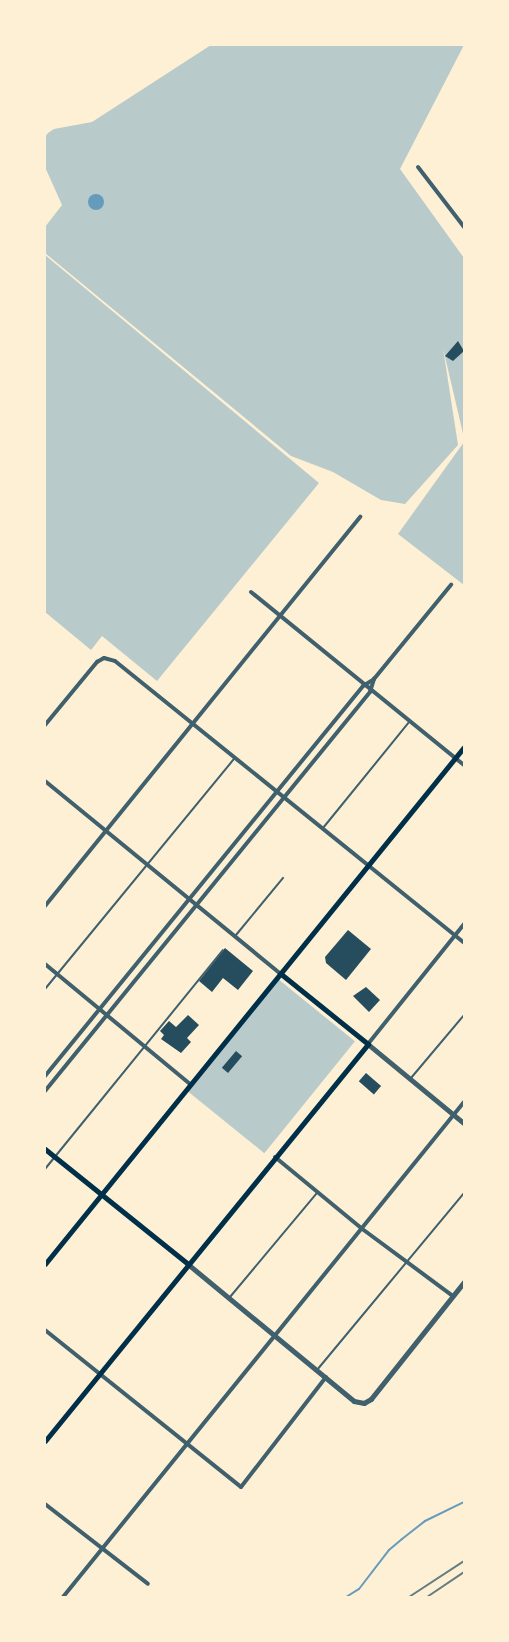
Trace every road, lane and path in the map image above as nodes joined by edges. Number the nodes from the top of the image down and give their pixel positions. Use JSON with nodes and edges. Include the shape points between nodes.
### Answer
{"nodes":[{"id":1,"x":418,"y":167,"type":"dead end"},
{"id":2,"x":464,"y":227,"type":"edge"},
{"id":3,"x":360,"y":517,"type":"dead end"},
{"id":4,"x":451,"y":585,"type":"dead end"},
{"id":5,"x":251,"y":592,"type":"dead end"},
{"id":6,"x":279,"y":618,"type":"junction"},
{"id":7,"x":374,"y":679,"type":"junction"},
{"id":8,"x":363,"y":686,"type":"junction"},
{"id":9,"x":370,"y":692,"type":"junction"},
{"id":10,"x":192,"y":722,"type":"junction"},
{"id":11,"x":409,"y":722,"type":"junction"},
{"id":12,"x":45,"y":724,"type":"edge"},
{"id":13,"x":464,"y":747,"type":"edge"},
{"id":14,"x":236,"y":757,"type":"junction"},
{"id":15,"x":455,"y":758,"type":"junction"},
{"id":16,"x":464,"y":766,"type":"edge"},
{"id":17,"x":45,"y":781,"type":"edge"},
{"id":18,"x":278,"y":791,"type":"junction"},
{"id":19,"x":284,"y":797,"type":"junction"},
{"id":20,"x":322,"y":828,"type":"junction"},
{"id":21,"x":106,"y":830,"type":"junction"},
{"id":22,"x":148,"y":865,"type":"junction"},
{"id":23,"x":369,"y":866,"type":"junction"},
{"id":24,"x":283,"y":878,"type":"dead end"},
{"id":25,"x":189,"y":899,"type":"junction"},
{"id":26,"x":196,"y":904,"type":"junction"},
{"id":27,"x":45,"y":906,"type":"edge"},
{"id":28,"x":464,"y":924,"type":"edge"},
{"id":29,"x":455,"y":936,"type":"junction"},
{"id":30,"x":234,"y":937,"type":"junction"},
{"id":31,"x":464,"y":943,"type":"edge"},
{"id":32,"x":223,"y":950,"type":"dead end"},
{"id":33,"x":45,"y":964,"type":"edge"},
{"id":34,"x":58,"y":974,"type":"junction"},
{"id":35,"x":281,"y":974,"type":"junction"},
{"id":36,"x":45,"y":989,"type":"edge"},
{"id":37,"x":100,"y":1008,"type":"junction"},
{"id":38,"x":464,"y":1014,"type":"edge"},
{"id":39,"x":105,"y":1015,"type":"junction"},
{"id":40,"x":368,"y":1044,"type":"junction"},
{"id":41,"x":144,"y":1046,"type":"junction"},
{"id":42,"x":45,"y":1076,"type":"edge"},
{"id":43,"x":410,"y":1079,"type":"junction"},
{"id":44,"x":190,"y":1083,"type":"junction"},
{"id":45,"x":45,"y":1090,"type":"edge"},
{"id":46,"x":464,"y":1102,"type":"edge"},
{"id":47,"x":453,"y":1114,"type":"junction"},
{"id":48,"x":464,"y":1123,"type":"edge"},
{"id":49,"x":45,"y":1149,"type":"edge"},
{"id":50,"x":54,"y":1157,"type":"junction"},
{"id":51,"x":275,"y":1157,"type":"junction"},
{"id":52,"x":45,"y":1169,"type":"edge"},
{"id":53,"x":317,"y":1192,"type":"junction"},
{"id":54,"x":464,"y":1193,"type":"edge"},
{"id":55,"x":100,"y":1195,"type":"junction"},
{"id":56,"x":361,"y":1228,"type":"junction"},
{"id":57,"x":406,"y":1262,"type":"junction"},
{"id":58,"x":45,"y":1264,"type":"edge"},
{"id":59,"x":188,"y":1264,"type":"junction"},
{"id":60,"x":464,"y":1282,"type":"edge"},
{"id":61,"x":453,"y":1296,"type":"junction"},
{"id":62,"x":229,"y":1299,"type":"junction"},
{"id":63,"x":45,"y":1330,"type":"edge"},
{"id":64,"x":274,"y":1337,"type":"junction"},
{"id":65,"x":317,"y":1370,"type":"junction"},
{"id":66,"x":98,"y":1375,"type":"junction"},
{"id":67,"x":326,"y":1378,"type":"junction"},
{"id":68,"x":45,"y":1441,"type":"edge"},
{"id":69,"x":187,"y":1445,"type":"junction"},
{"id":70,"x":45,"y":1504,"type":"edge"},
{"id":71,"x":102,"y":1550,"type":"junction"},
{"id":72,"x":148,"y":1584,"type":"dead end"},
{"id":73,"x":63,"y":1597,"type":"edge"}],
"edges":[{"from":1,"to":2,"type":"street"},
{"from":3,"to":6,"type":"street"},
{"from":4,"to":7,"type":"street"},
{"from":5,"to":6,"type":"street"},
{"from":6,"to":8,"type":"street"},
{"from":6,"to":10,"type":"street"},
{"from":7,"to":8,"type":"street"},
{"from":7,"to":9,"type":"street"},
{"from":8,"to":9,"type":"street"},
{"from":8,"to":18,"type":"street"},
{"from":9,"to":11,"type":"street"},
{"from":9,"to":19,"type":"street"},
{"from":10,"to":12,"type":"street","via":[[115,661],[101,659]]},
{"from":10,"to":14,"type":"street"},
{"from":10,"to":21,"type":"street"},
{"from":11,"to":15,"type":"street"},
{"from":11,"to":20,"type":"lane"},
{"from":13,"to":15,"type":"main road"},
{"from":14,"to":18,"type":"street"},
{"from":14,"to":22,"type":"lane"},
{"from":15,"to":16,"type":"street"},
{"from":15,"to":23,"type":"main road"},
{"from":17,"to":21,"type":"street"},
{"from":18,"to":19,"type":"street"},
{"from":18,"to":25,"type":"street"},
{"from":19,"to":20,"type":"street"},
{"from":19,"to":26,"type":"street"},
{"from":20,"to":23,"type":"street"},
{"from":21,"to":22,"type":"street"},
{"from":21,"to":27,"type":"street"},
{"from":22,"to":25,"type":"street"},
{"from":22,"to":34,"type":"lane"},
{"from":23,"to":29,"type":"street"},
{"from":23,"to":35,"type":"main road"},
{"from":24,"to":30,"type":"lane"},
{"from":25,"to":26,"type":"street"},
{"from":25,"to":37,"type":"street"},
{"from":26,"to":30,"type":"street"},
{"from":26,"to":39,"type":"street"},
{"from":28,"to":29,"type":"street"},
{"from":29,"to":31,"type":"street"},
{"from":29,"to":40,"type":"street"},
{"from":30,"to":35,"type":"street"},
{"from":32,"to":41,"type":"lane"},
{"from":33,"to":34,"type":"street"},
{"from":34,"to":36,"type":"lane"},
{"from":34,"to":37,"type":"street"},
{"from":35,"to":40,"type":"main road"},
{"from":35,"to":44,"type":"main road"},
{"from":37,"to":39,"type":"street"},
{"from":37,"to":42,"type":"street"},
{"from":38,"to":43,"type":"lane"},
{"from":39,"to":41,"type":"street"},
{"from":39,"to":45,"type":"street"},
{"from":40,"to":43,"type":"street"},
{"from":40,"to":51,"type":"main road"},
{"from":41,"to":44,"type":"street"},
{"from":41,"to":50,"type":"lane"},
{"from":43,"to":47,"type":"street"},
{"from":44,"to":55,"type":"main road"},
{"from":46,"to":47,"type":"street"},
{"from":47,"to":48,"type":"street"},
{"from":47,"to":56,"type":"street"},
{"from":49,"to":50,"type":"main road"},
{"from":50,"to":52,"type":"lane"},
{"from":50,"to":55,"type":"main road"},
{"from":51,"to":53,"type":"street"},
{"from":51,"to":59,"type":"main road"},
{"from":53,"to":56,"type":"street"},
{"from":53,"to":62,"type":"lane"},
{"from":54,"to":57,"type":"lane"},
{"from":55,"to":58,"type":"main road"},
{"from":55,"to":59,"type":"main road"},
{"from":56,"to":57,"type":"street"},
{"from":56,"to":64,"type":"street"},
{"from":57,"to":61,"type":"street"},
{"from":57,"to":65,"type":"lane"},
{"from":59,"to":62,"type":"street"},
{"from":59,"to":66,"type":"main road"},
{"from":60,"to":61,"type":"street"},
{"from":61,"to":67,"type":"street","via":[[371,1399],[364,1403],[354,1401]]},
{"from":62,"to":64,"type":"street"},
{"from":63,"to":66,"type":"street"},
{"from":64,"to":65,"type":"street"},
{"from":64,"to":69,"type":"street"},
{"from":65,"to":67,"type":"street"},
{"from":66,"to":68,"type":"main road"},
{"from":66,"to":69,"type":"street"},
{"from":67,"to":69,"type":"street","via":[[241,1487]]},
{"from":69,"to":71,"type":"street"},
{"from":70,"to":71,"type":"street"},
{"from":71,"to":72,"type":"street"},
{"from":71,"to":73,"type":"street"}]}
